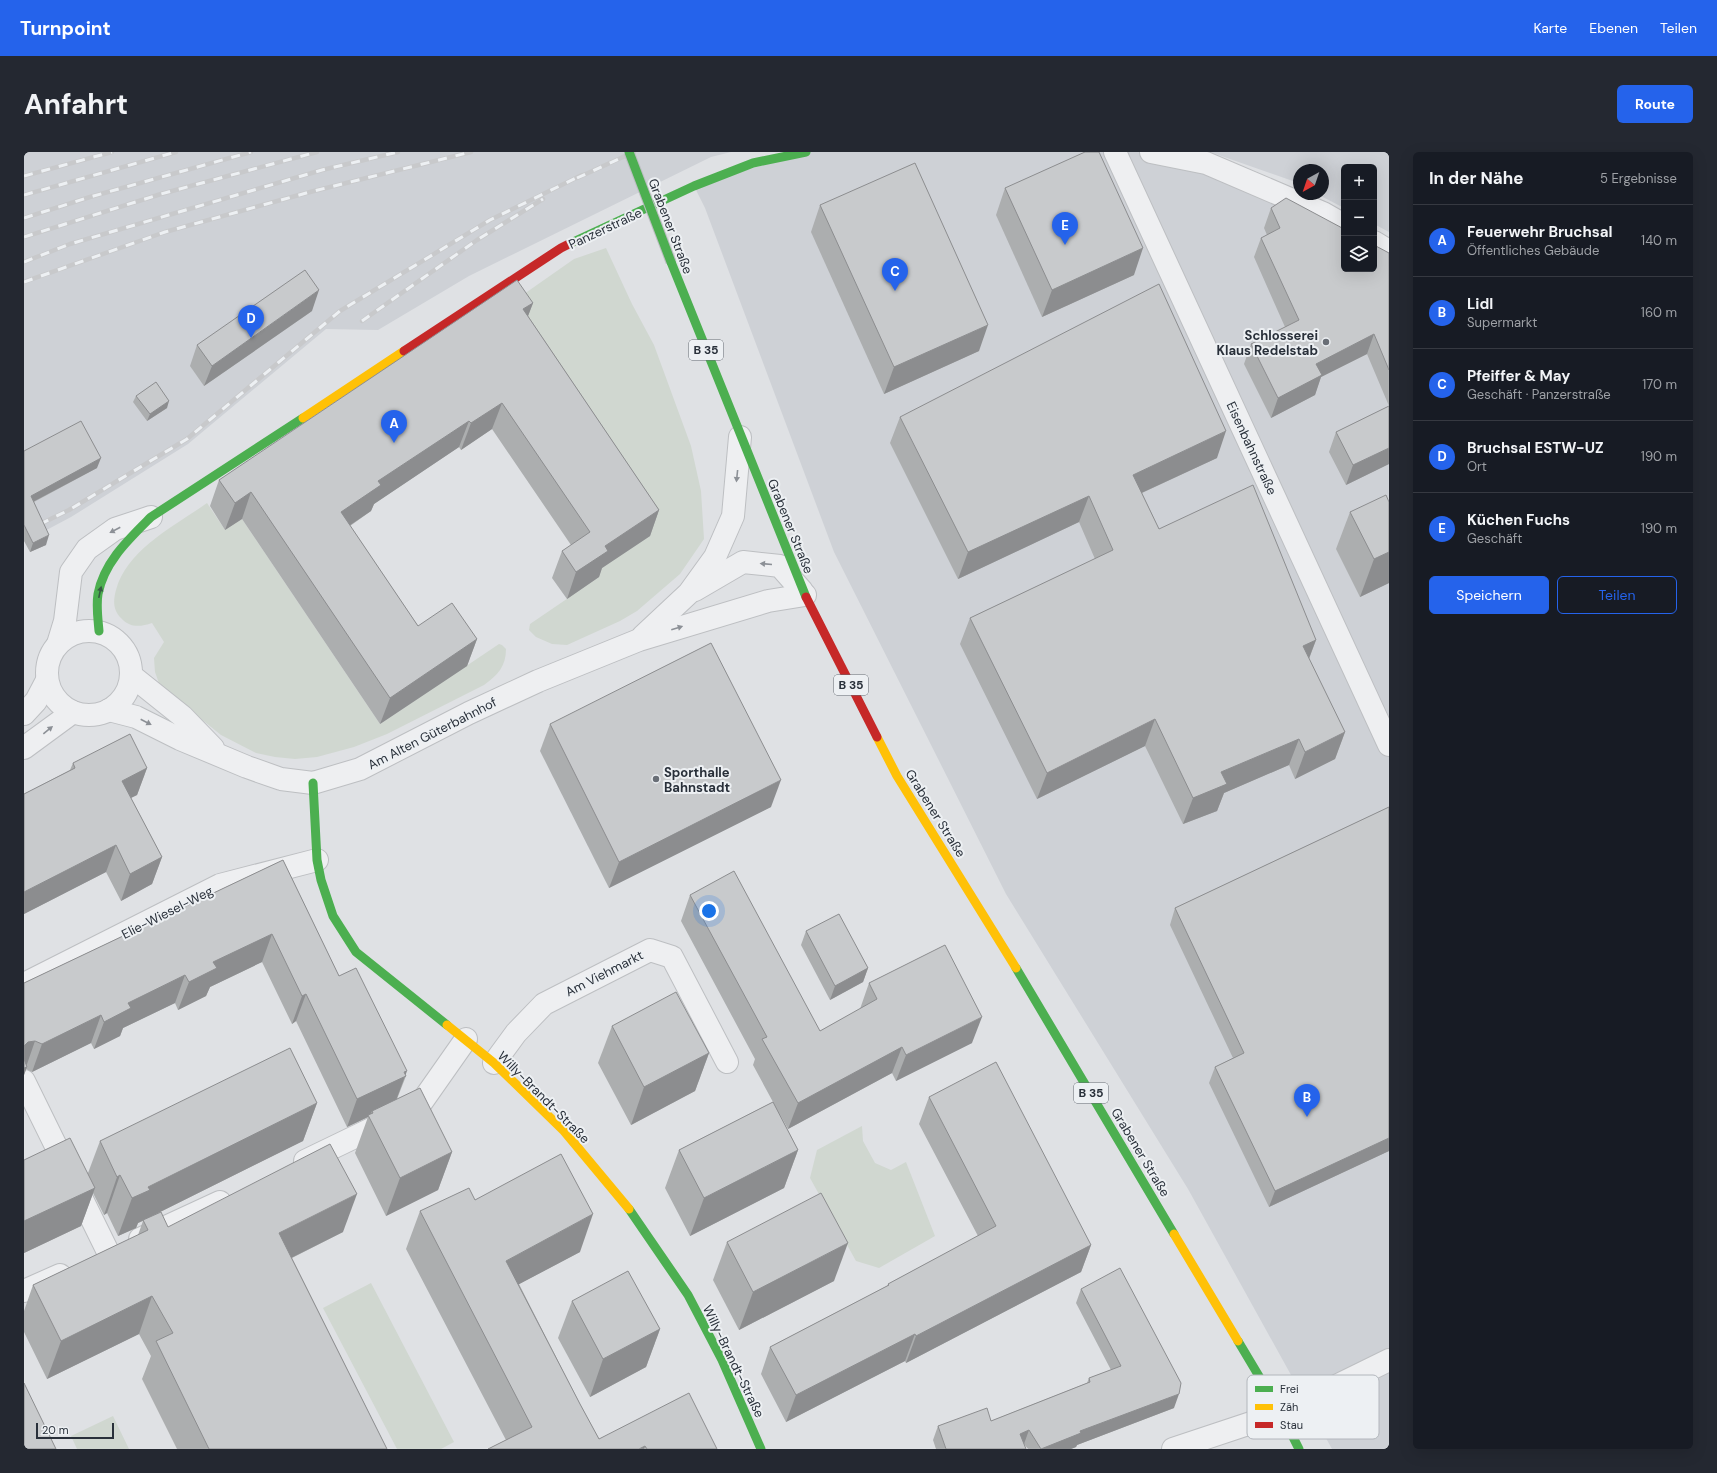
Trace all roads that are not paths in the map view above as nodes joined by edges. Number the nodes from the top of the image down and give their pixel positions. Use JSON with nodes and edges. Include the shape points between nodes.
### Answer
{"nodes":[{"id":1,"x":629,"y":152,"type":"edge"},
{"id":2,"x":806,"y":152,"type":"edge"},
{"id":3,"x":1115,"y":152,"type":"edge"},
{"id":4,"x":1151,"y":152,"type":"edge"},
{"id":5,"x":1341,"y":223,"type":"edge"},
{"id":6,"x":1377,"y":244,"type":"edge"},
{"id":7,"x":1389,"y":251,"type":"edge"},
{"id":8,"x":740,"y":437,"type":"junction"},
{"id":9,"x":151,"y":517,"type":"junction"},
{"id":10,"x":688,"y":593,"type":"junction"},
{"id":11,"x":806,"y":595,"type":"junction"},
{"id":12,"x":99,"y":631,"type":"junction"},
{"id":13,"x":639,"y":640,"type":"junction"},
{"id":14,"x":58,"y":644,"type":"junction"},
{"id":15,"x":132,"y":676,"type":"junction"},
{"id":16,"x":47,"y":680,"type":"junction"},
{"id":17,"x":109,"y":710,"type":"junction"},
{"id":18,"x":73,"y":712,"type":"junction"},
{"id":19,"x":24,"y":714,"type":"edge"},
{"id":20,"x":1389,"y":745,"type":"edge"},
{"id":21,"x":24,"y":748,"type":"edge"},
{"id":22,"x":220,"y":755,"type":"junction"},
{"id":23,"x":313,"y":783,"type":"junction"},
{"id":24,"x":317,"y":860,"type":"junction"},
{"id":25,"x":24,"y":984,"type":"edge"},
{"id":26,"x":466,"y":1039,"type":"junction"},
{"id":27,"x":727,"y":1062,"type":"dead end"},
{"id":28,"x":494,"y":1063,"type":"junction"},
{"id":29,"x":24,"y":1081,"type":"edge"},
{"id":30,"x":285,"y":1170,"type":"edge"},
{"id":31,"x":236,"y":1194,"type":"edge"},
{"id":32,"x":108,"y":1254,"type":"junction"},
{"id":33,"x":24,"y":1291,"type":"edge"},
{"id":34,"x":1389,"y":1360,"type":"edge"},
{"id":35,"x":1258,"y":1375,"type":"edge"},
{"id":36,"x":1358,"y":1375,"type":"edge"},
{"id":37,"x":1247,"y":1424,"type":"edge"},
{"id":38,"x":1293,"y":1439,"type":"edge"},
{"id":39,"x":761,"y":1449,"type":"edge"},
{"id":40,"x":1173,"y":1449,"type":"edge"},
{"id":41,"x":1298,"y":1449,"type":"edge"}],
"edges":[{"from":1,"to":8,"type":"street","name":"Grabener Straße","number":"B 35","bridge":true},
{"from":2,"to":9,"type":"street","name":"Panzerstraße","via":[[753,163],[694,186],[561,248]]},
{"from":3,"to":20,"type":"street","name":"Eisenbahnstraße"},
{"from":4,"to":5,"type":"street","via":[[1206,163],[1323,213]]},
{"from":6,"to":7,"type":"street"},
{"from":8,"to":10,"type":"street","name":"Am Alten Güterbahnhof","one_way":true,"via":[[733,516],[715,556]]},
{"from":8,"to":11,"type":"street","name":"Grabener Straße","number":"B 35"},
{"from":12,"to":9,"type":"street","name":"Panzerstraße","one_way":true,"via":[[98,594],[107,568],[122,546]]},
{"from":9,"to":14,"type":"street","one_way":true,"via":[[115,529],[87,549],[71,572],[65,621]]},
{"from":11,"to":10,"type":"street","name":"Am Alten Güterbahnhof","one_way":true,"via":[[780,566],[743,562]]},
{"from":10,"to":13,"type":"street","name":"Am Alten Güterbahnhof"},
{"from":13,"to":11,"type":"street","name":"Am Alten Güterbahnhof","one_way":true,"via":[[768,600]]},
{"from":11,"to":35,"type":"street","name":"Grabener Straße","number":"B 35","via":[[897,776],[1016,968]]},
{"from":12,"to":14,"type":"street","via":[[76,632]]},
{"from":12,"to":15,"type":"street","via":[[108,634],[125,649],[132,666]]},
{"from":13,"to":23,"type":"street","name":"Am Alten Güterbahnhof","via":[[538,681],[360,769]]},
{"from":14,"to":16,"type":"street","via":[[50,655]]},
{"from":15,"to":17,"type":"street","via":[[121,702]]},
{"from":15,"to":22,"type":"street","via":[[182,716]]},
{"from":16,"to":18,"type":"street","via":[[56,699]]},
{"from":16,"to":19,"type":"street","via":[[36,701]]},
{"from":17,"to":18,"type":"street","via":[[85,715]]},
{"from":17,"to":22,"type":"street","name":"Am Alten Güterbahnhof","one_way":true,"via":[[136,717]]},
{"from":21,"to":18,"type":"street","one_way":true},
{"from":22,"to":23,"type":"street","name":"Am Alten Güterbahnhof","via":[[281,779]]},
{"from":23,"to":24,"type":"street","name":"Willy-Brandt-Straße"},
{"from":24,"to":25,"type":"street","name":"Elie-Wiesel-Weg","via":[[220,885]]},
{"from":24,"to":26,"type":"street","name":"Willy-Brandt-Straße","via":[[333,916],[356,952]]},
{"from":26,"to":28,"type":"street","name":"Willy-Brandt-Straße"},
{"from":26,"to":30,"type":"street","via":[[419,1106]]},
{"from":27,"to":28,"type":"street","name":"Am Viehmarkt","via":[[672,957],[650,950],[544,1004],[516,1033]]},
{"from":28,"to":39,"type":"street","name":"Willy-Brandt-Straße","via":[[564,1131],[638,1224],[688,1295],[722,1360]]},
{"from":29,"to":32,"type":"street"},
{"from":31,"to":32,"type":"street"},
{"from":32,"to":33,"type":"street"},
{"from":34,"to":36,"type":"street"},
{"from":37,"to":40,"type":"street"},
{"from":38,"to":41,"type":"street","name":"Grabener Straße","number":"B 35"}]}
